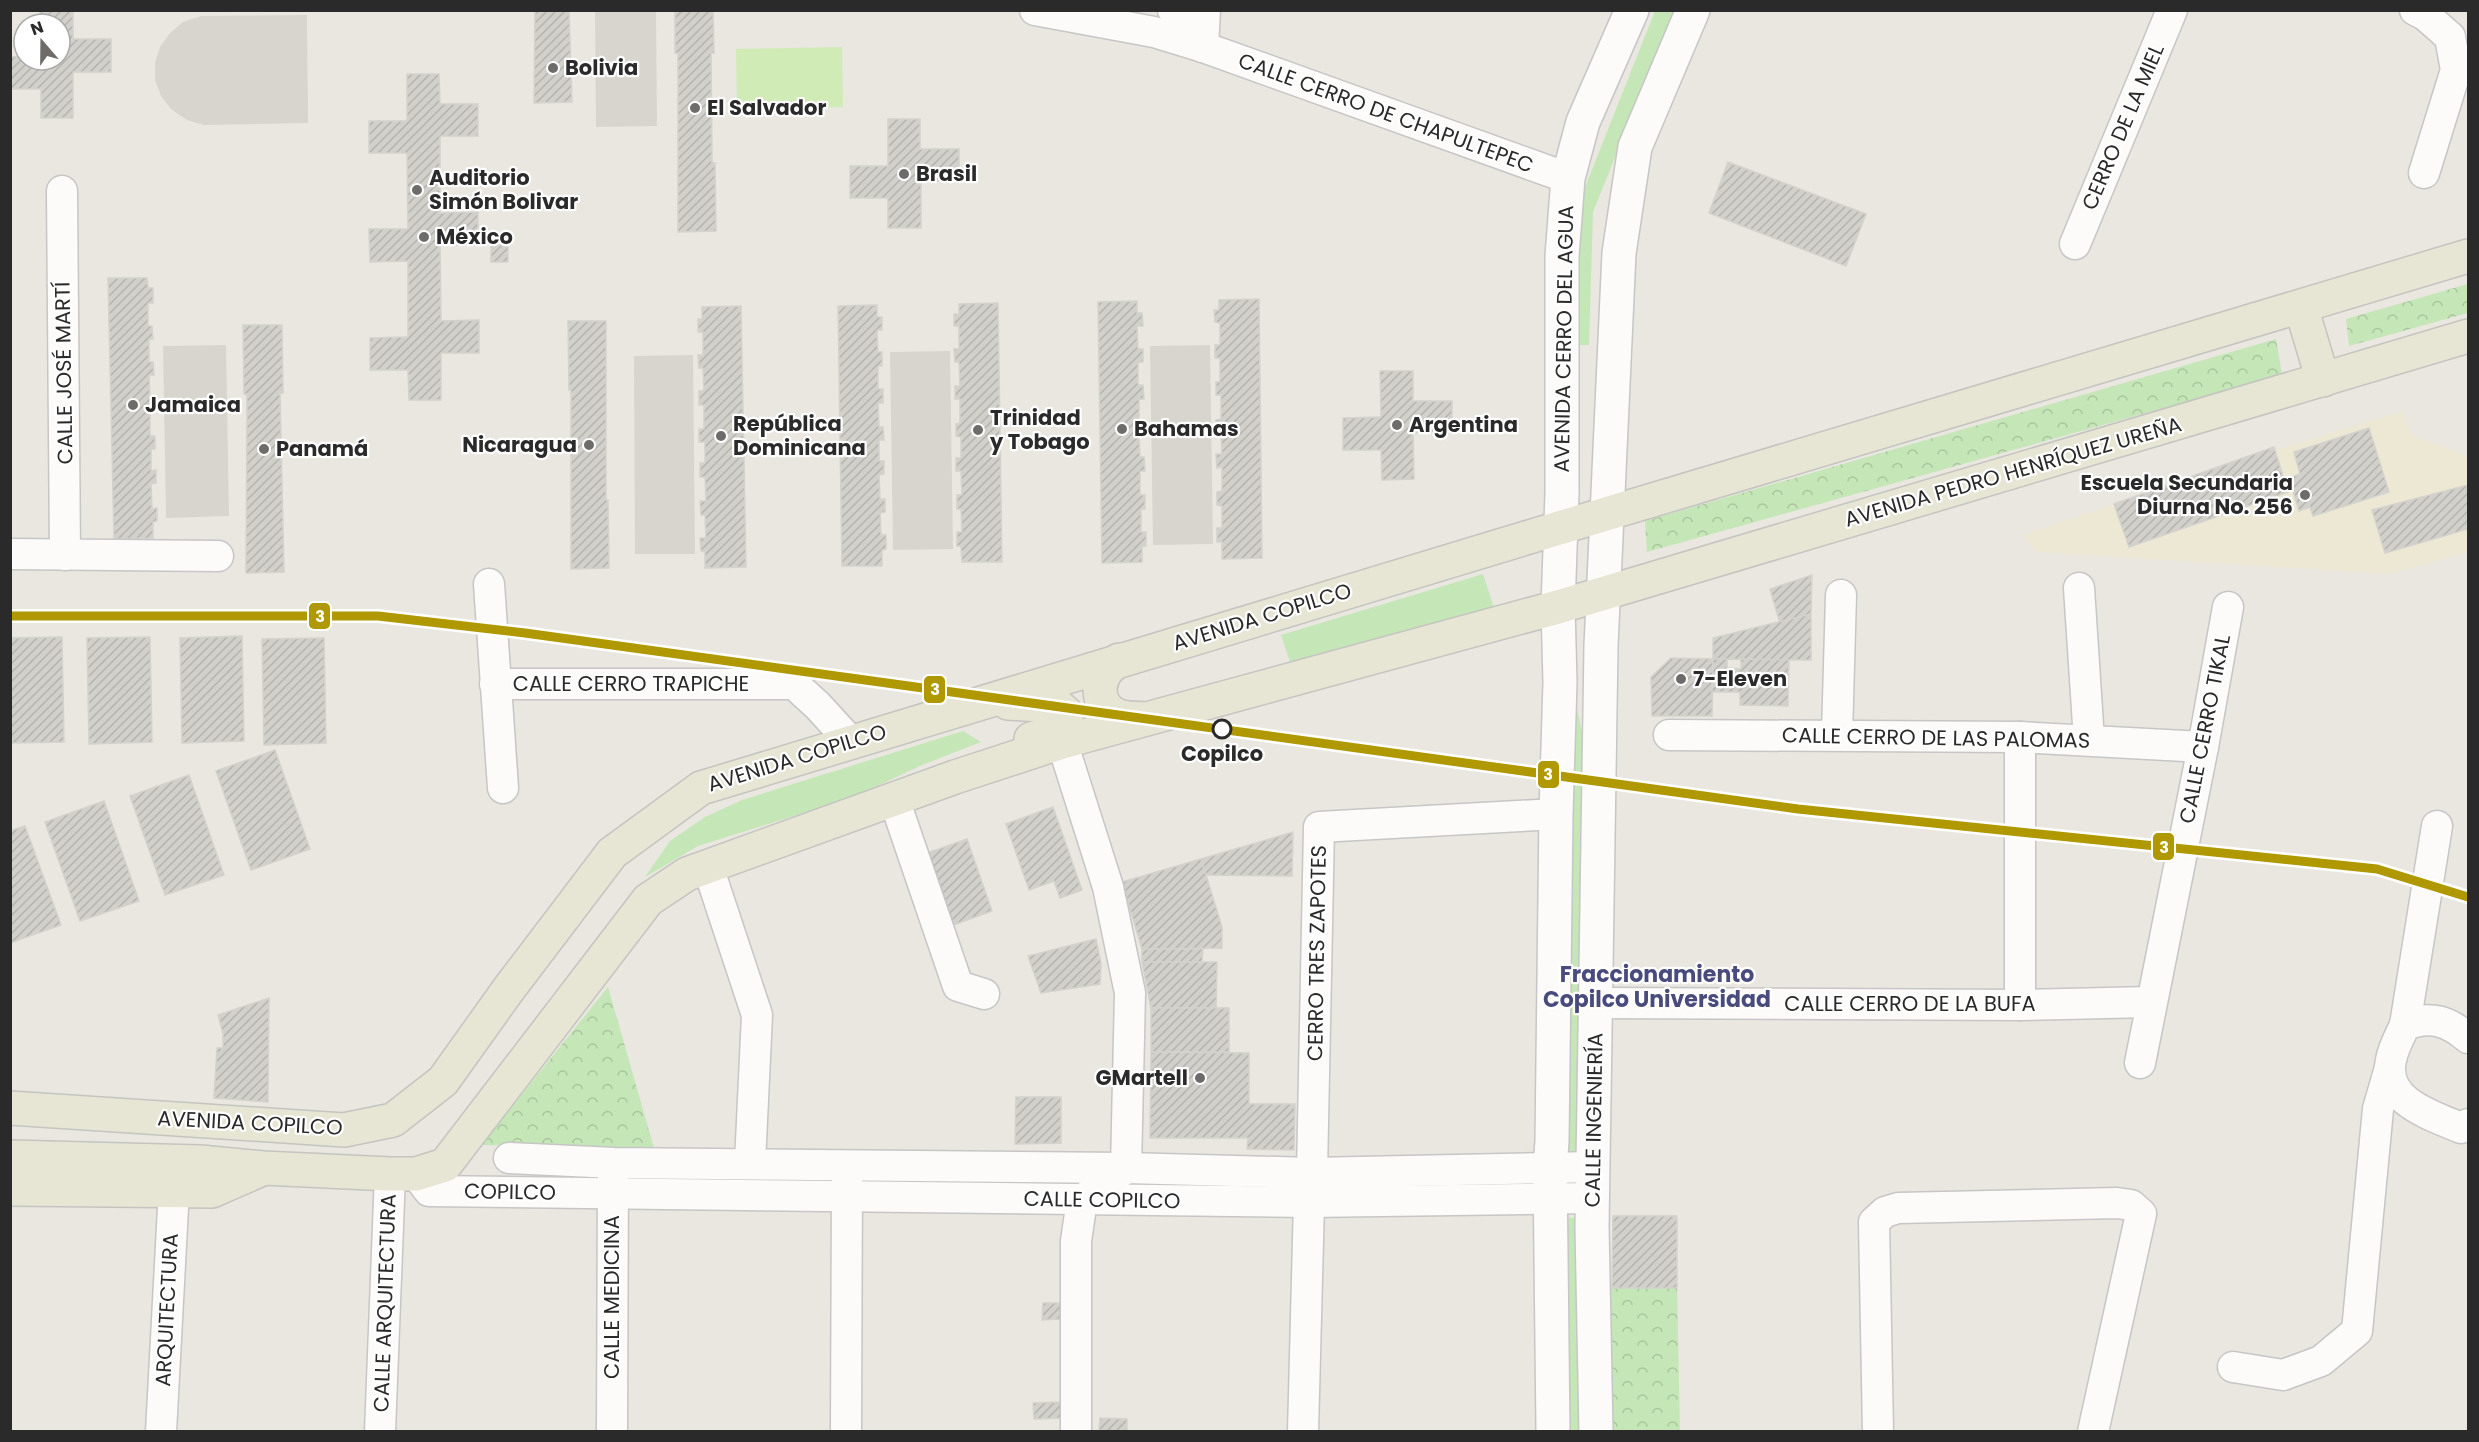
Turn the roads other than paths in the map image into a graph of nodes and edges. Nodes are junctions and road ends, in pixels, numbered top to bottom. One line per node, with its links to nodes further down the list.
1 (1035, 10): 8 (street, CALLE CERRO DE CHAPULTEPEC)
2 (1173, 10): 8 (street)
3 (1205, 10): 8 (street)
4 (1632, 10): 10 (street, AVENIDA CERRO DEL AGUA)
5 (1693, 10): 17 (street)
6 (2172, 10): 12 (street, CERRO DE LA MIEL)
7 (2415, 10): 9 (street)
8 (1203, 47): 10 (street, CALLE CERRO DE CHAPULTEPEC)
9 (2424, 174)
10 (1568, 178): 18 (street, AVENIDA CERRO DEL AGUA)
11 (62, 191): 20 (street, CALLE JOSÉ MARTÍ)
12 (2075, 244)
13 (2469, 256): 14 (main road)
14 (2301, 308): 16 (main road); 17 (main road)
15 (2469, 336): 16 (main road, AVENIDA PEDRO HENRÍQUEZ UREÑA)
16 (2324, 380): 24 (main road, AVENIDA PEDRO HENRÍQUEZ UREÑA)
17 (1608, 513): 18 (main road); 24 (street)
18 (1561, 527): 26 (street, AVENIDA CERRO DEL AGUA); 28 (main road, AVENIDA COPILCO)
19 (10, 554): 20 (street)
20 (65, 555): 21 (street)
21 (218, 556)
22 (489, 585): 30 (street)
23 (2079, 588): 37 (street)
24 (1603, 592): 26 (main road, AVENIDA PEDRO HENRÍQUEZ UREÑA); 31 (street, CALLE INGENIERÍA)
25 (1841, 595): 35 (street)
26 (1558, 607): 29 (street, CALLE INGENIERÍA); 33 (main road, AVENIDA COPILCO)
27 (2228, 607): 40 (street, CALLE CERRO TIKAL)
28 (1119, 660): 32 (main road, AVENIDA COPILCO); 33 (main road)
29 (1560, 682): 31 (street); 44 (street, CALLE INGENIERÍA)
30 (495, 684): 38 (street, CALLE CERRO TRAPICHE); 42 (street)
31 (1602, 686): 50 (street, CALLE INGENIERÍA)
32 (992, 700): 38 (main road, AVENIDA COPILCO); 41 (main road)
33 (1145, 719): 39 (main road, AVENIDA COPILCO)
34 (1669, 735): 35 (street, CALLE CERRO DE LAS PALOMAS)
35 (1837, 735): 36 (street, CALLE CERRO DE LAS PALOMAS)
36 (2020, 738): 37 (street, CALLE CERRO DE LAS PALOMAS); 51 (street)
37 (2089, 740): 40 (street, CALLE CERRO DE LAS PALOMAS)
38 (850, 741): 58 (main road, AVENIDA COPILCO)
39 (1062, 742): 41 (main road, AVENIDA COPILCO); 67 (street)
40 (2203, 747): 49 (street, CALLE CERRO TIKAL)
41 (955, 777): 43 (main road, AVENIDA COPILCO)
42 (503, 788)
43 (894, 799): 46 (main road, AVENIDA COPILCO); 48 (street)
44 (1556, 814): 68 (street, CERRO TRES ZAPOTES); 70 (street, CALLE INGENIERÍA)
45 (2437, 826): 47 (street)
46 (708, 867): 64 (street); 69 (main road, AVENIDA COPILCO)
47 (2412, 990): 52 (street); 53 (street)
48 (984, 994)
49 (2151, 1002): 51 (street, CALLE CERRO DE LA BUFA); 55 (street, CALLE CERRO TIKAL)
50 (1597, 1003): 51 (street, CALLE CERRO DE LA BUFA); 71 (street, CALLE INGENIERÍA)
51 (2020, 1005)
52 (2437, 1020): 53 (street); 54 (street)
53 (2405, 1025): 56 (street)
54 (2469, 1038)
55 (2140, 1063)
56 (2389, 1071): 57 (street); 59 (street)
57 (2406, 1099): 59 (street); 60 (street)
58 (10, 1108)
59 (2378, 1109): 78 (street)
60 (2466, 1128)
61 (10, 1157): 66 (main road, AVENIDA COPILCO)
62 (509, 1158): 63 (street, COPILCO)
63 (614, 1163): 64 (street, CALLE COPILCO); 74 (street, CALLE MEDICINA)
64 (750, 1163): 65 (street, CALLE COPILCO)
65 (848, 1166): 67 (street, CALLE COPILCO); 75 (street)
66 (263, 1168): 69 (main road, AVENIDA COPILCO); 73 (main road, AVENIDA COPILCO)
67 (1126, 1168): 68 (street, CALLE COPILCO); 76 (street)
68 (1312, 1173): 70 (street, CALLE COPILCO); 77 (street)
69 (403, 1174): 74 (street, COPILCO); 80 (street, CALLE ARQUITECTURA)
70 (1550, 1183): 71 (street, CALLE COPILCO); 77 (street, CALLE COPILCO); 85 (street, CALLE INGENIERÍA)
71 (1593, 1183): 86 (street, CALLE INGENIERÍA)
72 (10, 1188): 73 (main road, AVENIDA COPILCO)
73 (174, 1189): 79 (street, ARQUITECTURA)
74 (612, 1193): 75 (street, CALLE COPILCO); 81 (street, CALLE MEDICINA)
75 (845, 1196): 76 (street, CALLE COPILCO); 82 (street)
76 (1082, 1200): 77 (street, CALLE COPILCO); 83 (street)
77 (1309, 1202): 84 (street)
78 (2233, 1367)
79 (161, 1431)
80 (380, 1431)
81 (612, 1431)
82 (846, 1431)
83 (1076, 1431)
84 (1303, 1431)
85 (1553, 1431)
86 (1596, 1431)
87 (1878, 1431): 88 (street)
88 (2093, 1431)

